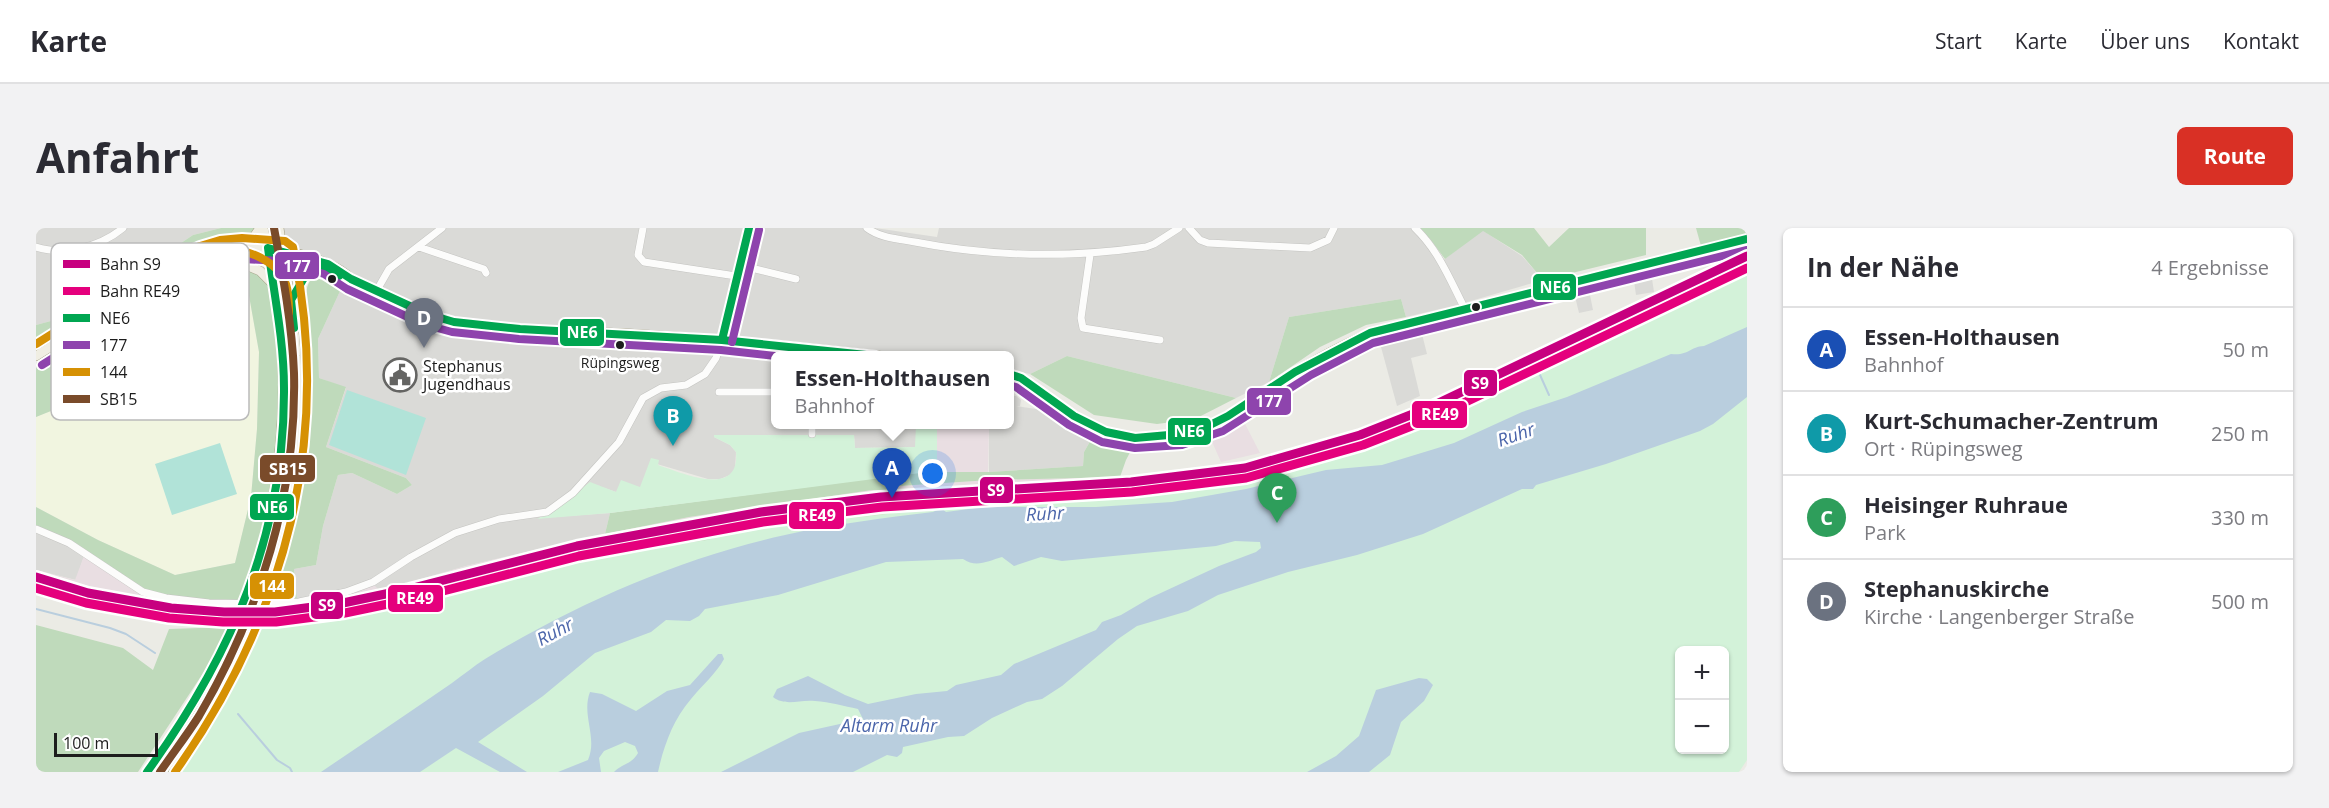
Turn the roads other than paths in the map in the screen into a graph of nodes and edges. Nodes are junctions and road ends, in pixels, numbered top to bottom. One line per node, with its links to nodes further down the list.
1 (123, 228): 13 (street)
2 (262, 228): 14 (main road); 19 (main road)
3 (279, 228): 21 (main road)
4 (442, 228): 16 (street)
5 (643, 228): 27 (street)
6 (749, 228): 23 (street)
7 (867, 228): 22 (street)
8 (1179, 228): 22 (street)
9 (1189, 228): 10 (street)
10 (1334, 228)
11 (1416, 228): 33 (street)
12 (1747, 239): 33 (main road)
13 (96, 243)
14 (249, 244)
15 (36, 247): 17 (street)
16 (419, 248): 26 (street); 31 (street)
17 (51, 249)
18 (249, 249): 19 (main road)
19 (269, 253): 20 (main road); 21 (main road); 30 (main road)
20 (249, 255)
21 (283, 255): 25 (main road); 28 (main road); 32 (main road)
22 (1090, 255): 35 (street)
23 (739, 265): 27 (street); 29 (street)
24 (249, 266): 30 (main road)
25 (321, 270): 28 (main road); 32 (main road)
26 (486, 273)
27 (736, 276): 34 (street)
28 (351, 279): 31 (main road)
29 (796, 279)
30 (275, 286): 45 (main road, bridge)
31 (377, 290): 34 (main road)
32 (291, 300): 46 (main road, bridge)
33 (1465, 309): 39 (main road)
34 (722, 339): 37 (main road); 44 (street)
35 (1160, 340)
36 (51, 347): 38 (main road)
37 (820, 351)
38 (36, 356)
39 (1014, 376)
40 (718, 392): 41 (street)
41 (771, 392)
42 (812, 429): 43 (street)
43 (812, 434)
44 (36, 529)
45 (147, 772)
46 (162, 772)

